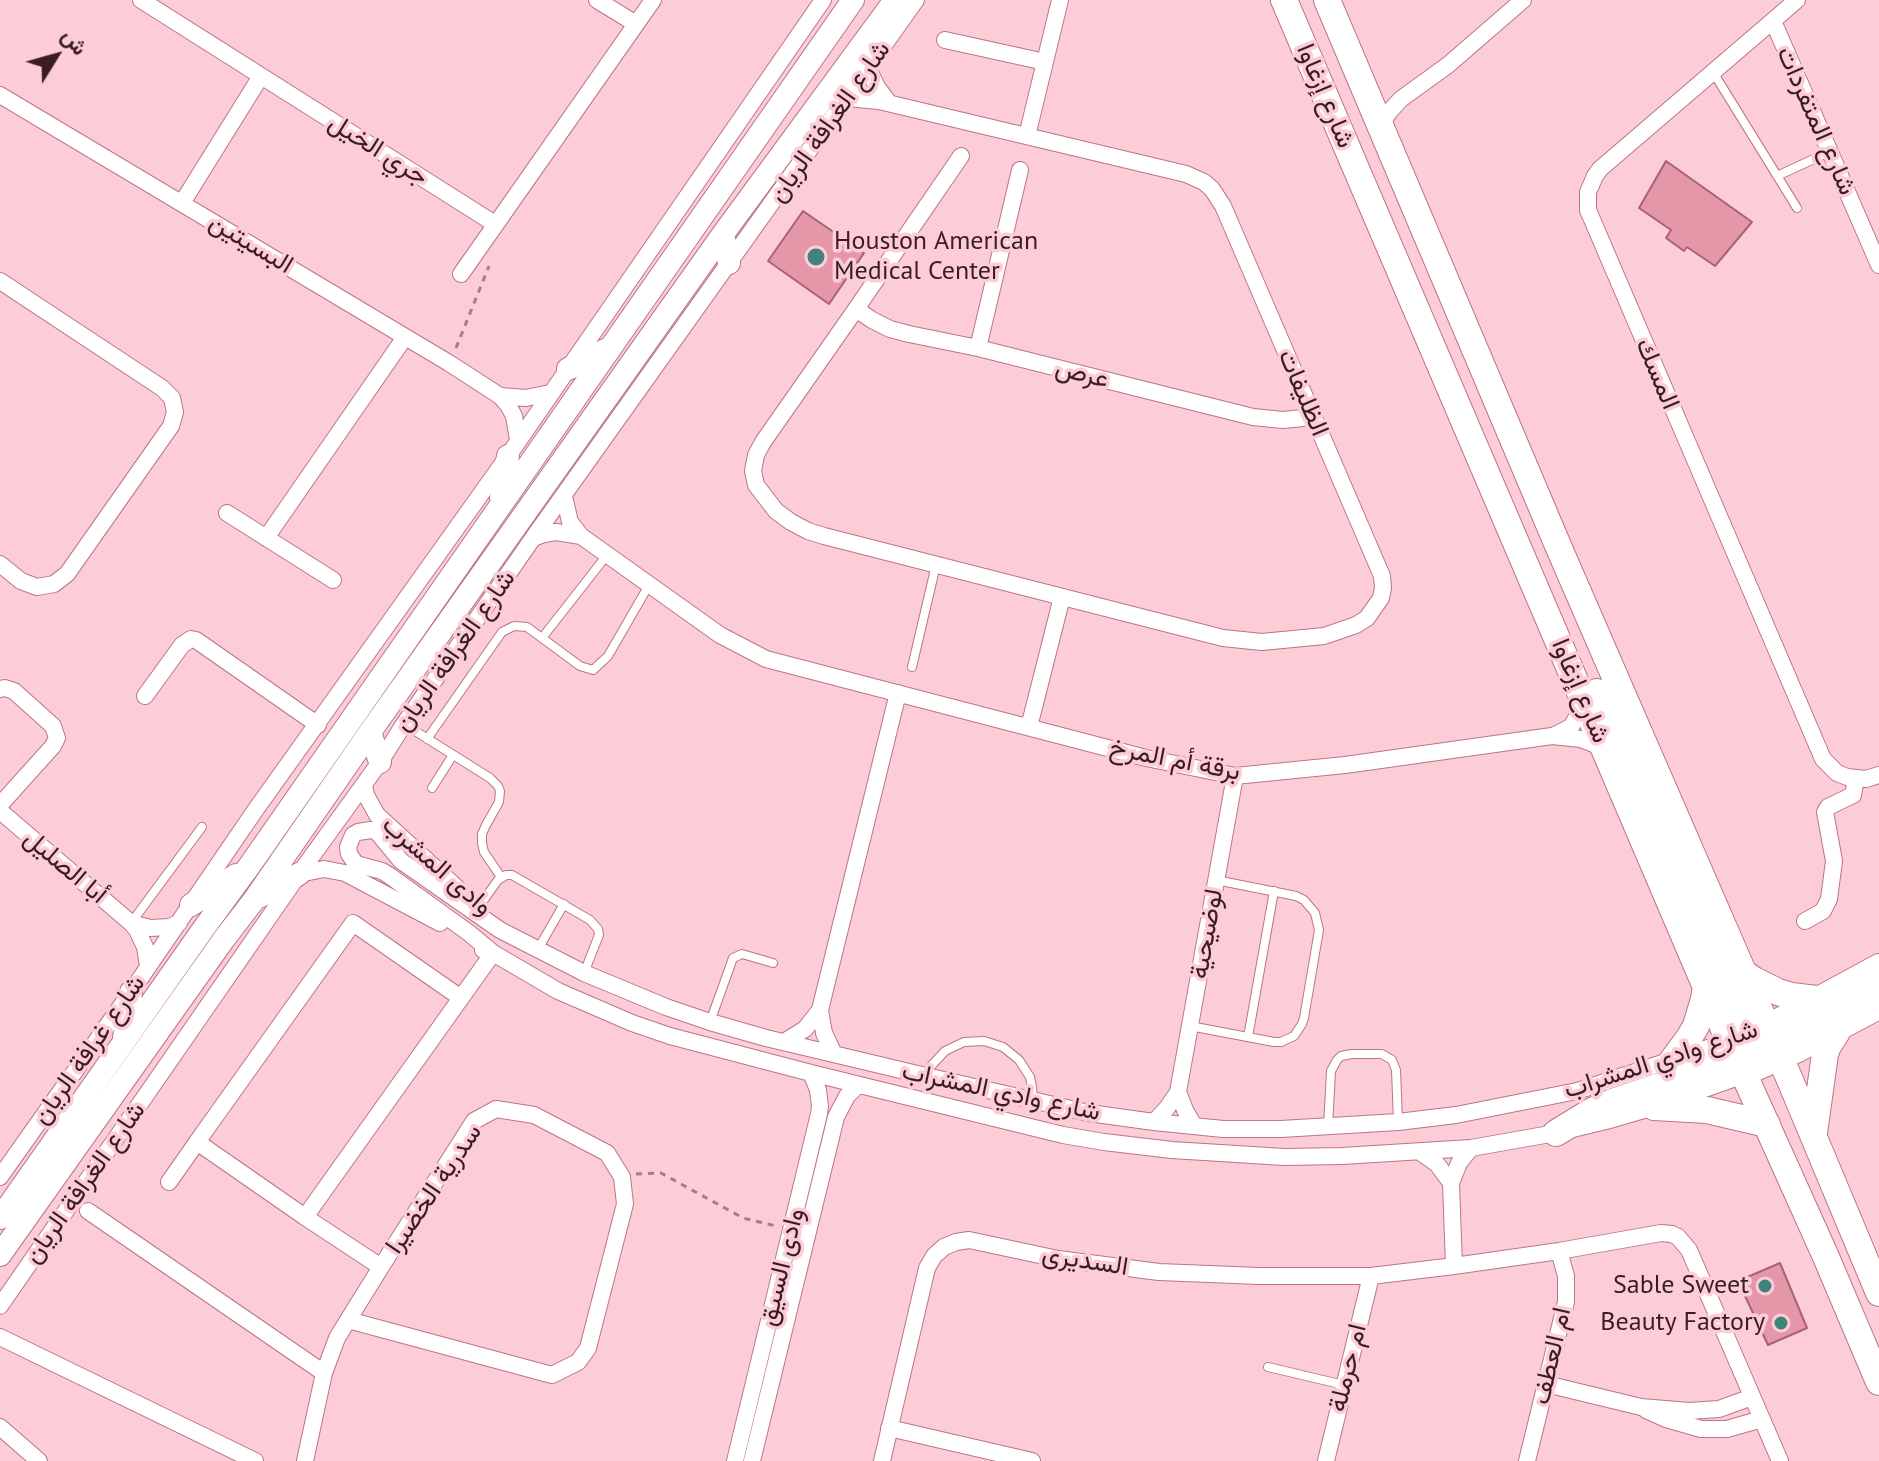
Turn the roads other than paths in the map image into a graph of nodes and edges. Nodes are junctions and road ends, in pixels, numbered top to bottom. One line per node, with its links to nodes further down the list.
1 (141, 0): 19 (street, جري الخيل)
2 (597, 0): 14 (street)
3 (653, 0): 14 (street)
4 (823, 0): 43 (street)
5 (853, 0): 41 (main road, شارع الغرافة الريان)
6 (895, 0): 34 (main road, شارع الغرافة الريان)
7 (916, 0): 17 (street, شارع الغرافة الريان)
8 (1060, 0): 16 (street)
9 (1284, 0): 60 (main road, شارع إزغاوا)
10 (1327, 0): 20 (main road, شارع إزغاوا)
11 (1523, 0): 21 (street)
12 (1797, 0): 13 (street, المسك)
13 (1773, 21): 18 (street, المسك); 27 (street, شارع المتفردات)
14 (636, 24): 33 (street)
15 (945, 40): 16 (street)
16 (1045, 62): 26 (street)
17 (868, 68): 23 (street, شارع الغرافة الريان); 24 (street)
18 (1713, 72): 30 (lane); 78 (street, المسك)
19 (261, 76): 31 (street); 33 (street, جري الخيل)
20 (1364, 88): 21 (street); 25 (main road, شارع إزغاوا)
21 (1408, 93): 25 (street)
22 (0, 95): 31 (street, البسيتين)
23 (847, 98): 24 (street, الظليفات); 35 (street, شارع الغرافة الريان)
24 (889, 103): 26 (street, الظليفات)
25 (1380, 127): 101 (main road, شارع إزغاوا)
26 (1027, 136): 46 (street, الظليفات)
27 (1830, 152): 30 (lane); 36 (street, شارع المتفردات)
28 (961, 156): 39 (street, الظليفات)
29 (1020, 170): 42 (street)
30 (1777, 176): 32 (lane)
31 (182, 203): 40 (street, البسيتين)
32 (1797, 208)
33 (495, 224): 37 (street)
34 (723, 234): 35 (main road); 70 (main road, شارع الغرافة الريان)
35 (729, 263): 48 (street, شارع الغرافة الريان)
36 (1879, 265)
37 (461, 274)
38 (0, 281): 55 (street)
39 (856, 309): 42 (street, عرص); 56 (street, الظليفات)
40 (405, 337): 45 (street, البسيتين); 52 (street)
41 (610, 348): 43 (main road); 49 (main road, شارع الغرافة الريان)
42 (978, 348): 46 (street, عرص)
43 (568, 369): 44 (street)
44 (550, 393): 45 (street); 47 (street)
45 (500, 396): 47 (street)
46 (1313, 417): 59 (street, الظليفات)
47 (513, 448): 49 (main road); 68 (street)
48 (564, 496): 51 (street, برقة أم المرخ); 53 (street, شارع الغرافة الريان)
49 (500, 505): 84 (main road, شارع الغرافة الريان)
50 (227, 513): 52 (street)
51 (581, 536): 53 (street); 54 (street, برقة أم المرخ)
52 (266, 538): 57 (street)
53 (533, 538): 67 (street, شارع الغرافة الريان)
54 (607, 555): 58 (street, برقة أم المرخ); 61 (lane)
55 (0, 564)
56 (936, 565): 59 (street, الظليفات); 62 (lane)
57 (333, 580)
58 (649, 585): 61 (lane); 64 (street, برقة أم المرخ)
59 (1062, 597): 69 (street)
60 (1551, 622): 66 (main road, شارع إزغاوا); 116 (main road)
61 (542, 638): 72 (lane)
62 (912, 667)
63 (0, 689): 81 (street)
64 (898, 693): 69 (street, برقة أم المرخ); 109 (street)
65 (145, 696): 68 (street)
66 (1585, 703): 71 (street); 73 (main road, شارع إزغاوا)
67 (404, 724): 72 (lane); 75 (street, شارع الغرافة الريان)
68 (318, 725): 92 (street)
69 (1029, 727): 77 (street, برقة أم المرخ)
70 (370, 732): 75 (main road); 89 (main road, شارع الغرافة الريان)
71 (1552, 736): 73 (street, برقة أم المرخ); 77 (street, برقة أم المرخ)
72 (427, 739): 74 (lane)
73 (1604, 748): 103 (main road, شارع إزغاوا)
74 (453, 755): 80 (lane); 86 (lane)
75 (380, 762): 79 (street, شارع الغرافة الريان)
76 (1879, 775): 78 (street)
77 (1235, 776): 87 (street, لوضيحية)
78 (1856, 779): 93 (street)
79 (364, 785): 85 (street, شارع الغرافة الريان); 91 (street, وادى المشرب)
80 (432, 788)
81 (0, 805)
82 (0, 811): 94 (street, أبا الصليل)
83 (202, 827): 94 (lane)
84 (250, 865): 92 (main road); 115 (main road, شارع الغرافة الريان)
85 (299, 874): 89 (main road); 97 (street, شارع وادي المشراب); 147 (street, شارع الغرافة الريان)
86 (501, 877): 90 (lane); 91 (lane)
87 (1216, 880): 88 (lane); 111 (street, لوضيحية)
88 (1274, 891): 113 (lane); 113 (lane)
89 (254, 900): 142 (main road, شارع الغرافة الريان)
90 (564, 904): 96 (lane); 102 (lane)
91 (480, 905): 95 (street, وادى المشرب)
92 (185, 914): 94 (street, أبا الصليل); 100 (street, شارع غرافة الريان)
93 (1805, 921)
94 (131, 923): 100 (street, أبا الصليل)
95 (521, 940): 96 (street, شارع وادي المشراب); 97 (street, شارع وادي المشراب)
96 (538, 949): 102 (street, شارع وادي المشراب)
97 (493, 953): 106 (street); 119 (street, شارع وادي المشراب)
98 (773, 963): 110 (lane)
99 (1879, 965): 107 (main road, شارع وادي المشراب)
100 (148, 966): 105 (street, شارع غرافة الريان)
101 (1742, 972): 107 (main road); 116 (main road, شارع إزغاوا)
102 (584, 973): 110 (street, شارع وادي المشراب)
103 (1706, 985): 116 (main road, شارع إزغاوا); 118 (main road)
104 (1879, 987): 116 (main road)
105 (131, 992): 115 (main road); 135 (street, شارع غرافة الريان)
106 (461, 998): 132 (street); 139 (street)
107 (1817, 999): 116 (main road, شارع وادي المشراب)
108 (1879, 1008): 112 (main road, شارع وادي المشراب)
109 (820, 1010): 114 (street); 117 (street)
110 (710, 1022): 114 (street, شارع وادي المشراب)
111 (1190, 1026): 113 (lane); 122 (street, لوضيحية)
112 (1837, 1032): 116 (main road, شارع وادي المشراب); 131 (main road)
113 (1248, 1037)
114 (784, 1042): 117 (street, شارع وادي المشراب)
115 (123, 1043): 140 (main road, شارع الغرافة الريان)
116 (1756, 1050): 118 (street, شارع وادي المشراب); 124 (street, شارع وادي المشراب); 127 (main road, شارع إزغاوا); 130 (main road); 131 (main road, شارع إزغاوا); 148 (main road)
117 (834, 1054): 120 (street, شارع وادي المشراب)
118 (1672, 1061): 126 (street, شارع وادي المشراب)
119 (811, 1073): 121 (street, شارع وادي المشراب); 162 (street, وادى السيق)
120 (926, 1076): 123 (street, شارع وادي المشراب); 123 (lane)
121 (858, 1085): 134 (street, شارع وادي المشراب); 162 (street, وادى السيق)
122 (1178, 1092): 125 (street, لوضيحية); 128 (street)
123 (1033, 1100): 125 (street, شارع وادي المشراب)
124 (1654, 1107): 127 (main road); 130 (street, شارع وادي المشراب)
125 (1154, 1122): 128 (street, شارع وادي المشراب)
126 (1398, 1122): 129 (street, شارع وادي المشراب); 129 (lane)
127 (1767, 1124): 153 (main road, شارع إزغاوا)
128 (1194, 1126): 129 (street, شارع وادي المشراب)
129 (1328, 1128)
130 (1556, 1133): 133 (street, شارع وادي المشراب)
131 (1814, 1137): 146 (main road, شارع إزغاوا)
132 (197, 1142): 136 (street); 139 (street)
133 (1471, 1148): 134 (street, شارع وادي المشراب); 137 (street)
134 (1420, 1152): 137 (street)
135 (0, 1177)
136 (169, 1182)
137 (1451, 1183): 143 (street)
138 (88, 1211): 152 (street)
139 (305, 1217): 144 (street)
140 (0, 1218)
141 (1559, 1251): 143 (street, السديرى); 154 (street, ام العطف); 156 (street, السديرى)
142 (0, 1255)
143 (1454, 1266): 145 (street, السديرى)
144 (381, 1267): 149 (street, سدرية الخضيرا); 149 (street, سدرية الخضيرا)
145 (1371, 1276): 155 (street, ام حرملة); 160 (street, السديرى)
146 (1879, 1293)
147 (0, 1306)
148 (1879, 1307)
149 (348, 1320): 152 (street, سدرية الخضيرا)
150 (0, 1337): 161 (street)
151 (1268, 1367): 155 (lane)
152 (324, 1373): 165 (street, سدرية الخضيرا)
153 (1879, 1382)
154 (1546, 1384): 157 (street); 169 (street, ام العطف)
155 (1344, 1385): 168 (street, ام حرملة)
156 (1752, 1397): 157 (street); 158 (street, السديرى)
157 (1641, 1407): 158 (street)
158 (1762, 1419): 170 (street, السديرى)
159 (0, 1427): 163 (street)
160 (889, 1428): 166 (street, السديرى); 167 (street)
161 (228, 1455): 164 (street)
162 (742, 1460)
163 (39, 1461)
164 (255, 1461)
165 (305, 1461)
166 (882, 1461)
167 (1032, 1461)
168 (1326, 1461)
169 (1527, 1461)
170 (1780, 1461)

